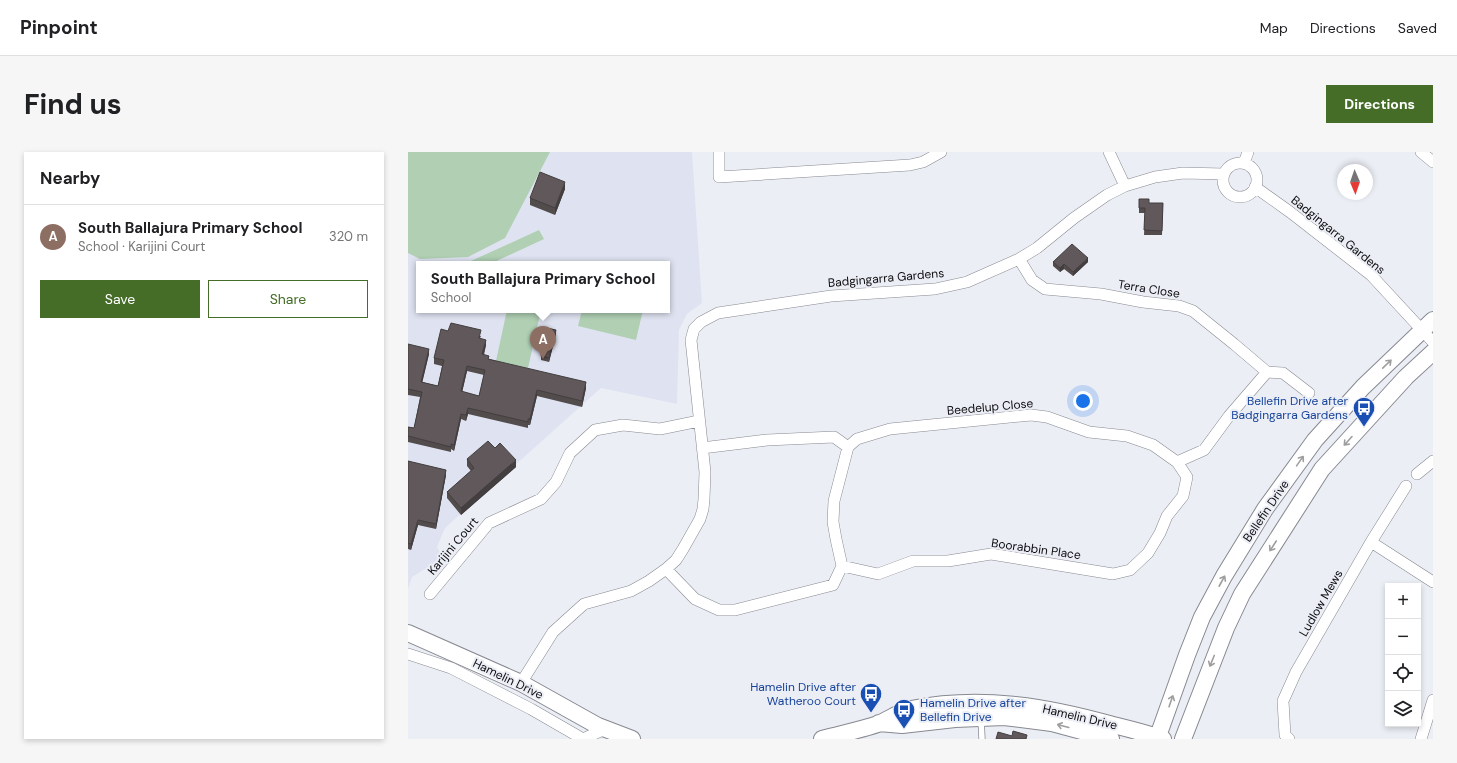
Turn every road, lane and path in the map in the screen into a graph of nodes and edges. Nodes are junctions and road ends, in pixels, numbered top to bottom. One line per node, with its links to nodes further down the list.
1 (719, 152): 2 (street)
2 (941, 152)
3 (1109, 152): 9 (street)
4 (1248, 152): 7 (street)
5 (1421, 152): 6 (street)
6 (1433, 162)
7 (1244, 163): 8 (street); 10 (street)
8 (1224, 174): 9 (street, Badgingarra Gardens); 10 (street)
9 (1125, 186): 11 (street, Badgingarra Gardens)
10 (1255, 187): 12 (street, Badgingarra Gardens)
11 (1019, 260): 14 (street, Terra Close); 16 (street, Badgingarra Gardens)
12 (1429, 331): 36 (main road, Bellefin Drive, one-way to 12)
13 (1433, 352): 42 (main road, Bellefin Drive, one-way to 42)
14 (1266, 372): 15 (street); 20 (street)
15 (1309, 393)
16 (699, 421): 18 (street, Badgingarra Gardens); 28 (street, Karijini Court)
17 (848, 447): 18 (street); 20 (street, Beedelup Close); 25 (street)
18 (702, 448): 26 (street, Badgingarra Gardens)
19 (1433, 461): 21 (street)
20 (1177, 462): 23 (street, Beedelup Close)
21 (1417, 474)
22 (1406, 486): 24 (street, Ludlow Mews)
23 (1167, 516): 25 (street, Boorabbin Place)
24 (1371, 542): 27 (street); 37 (street, Ludlow Mews)
25 (842, 566): 26 (street)
26 (666, 569): 31 (street, Badgingarra Gardens)
27 (1433, 582)
28 (430, 594)
29 (408, 634): 31 (main road, Hamelin Drive)
30 (408, 654): 35 (street, Hamelin Drive)
31 (521, 683): 35 (main road, Hamelin Drive)
32 (1433, 700): 43 (street)
33 (981, 717): 34 (main road, Hamelin Drive); 40 (lane); 41 (main road, Hamelin Drive, one-way to 33)
34 (879, 723): 36 (main road, Hamelin Drive); 39 (main road, Hamelin Drive)
35 (605, 729): 38 (main road, Hamelin Drive)
36 (1159, 738)
37 (1284, 738)
38 (630, 739)
39 (822, 739)
40 (982, 739)
41 (1111, 739)
42 (1183, 739)
43 (1422, 739)

